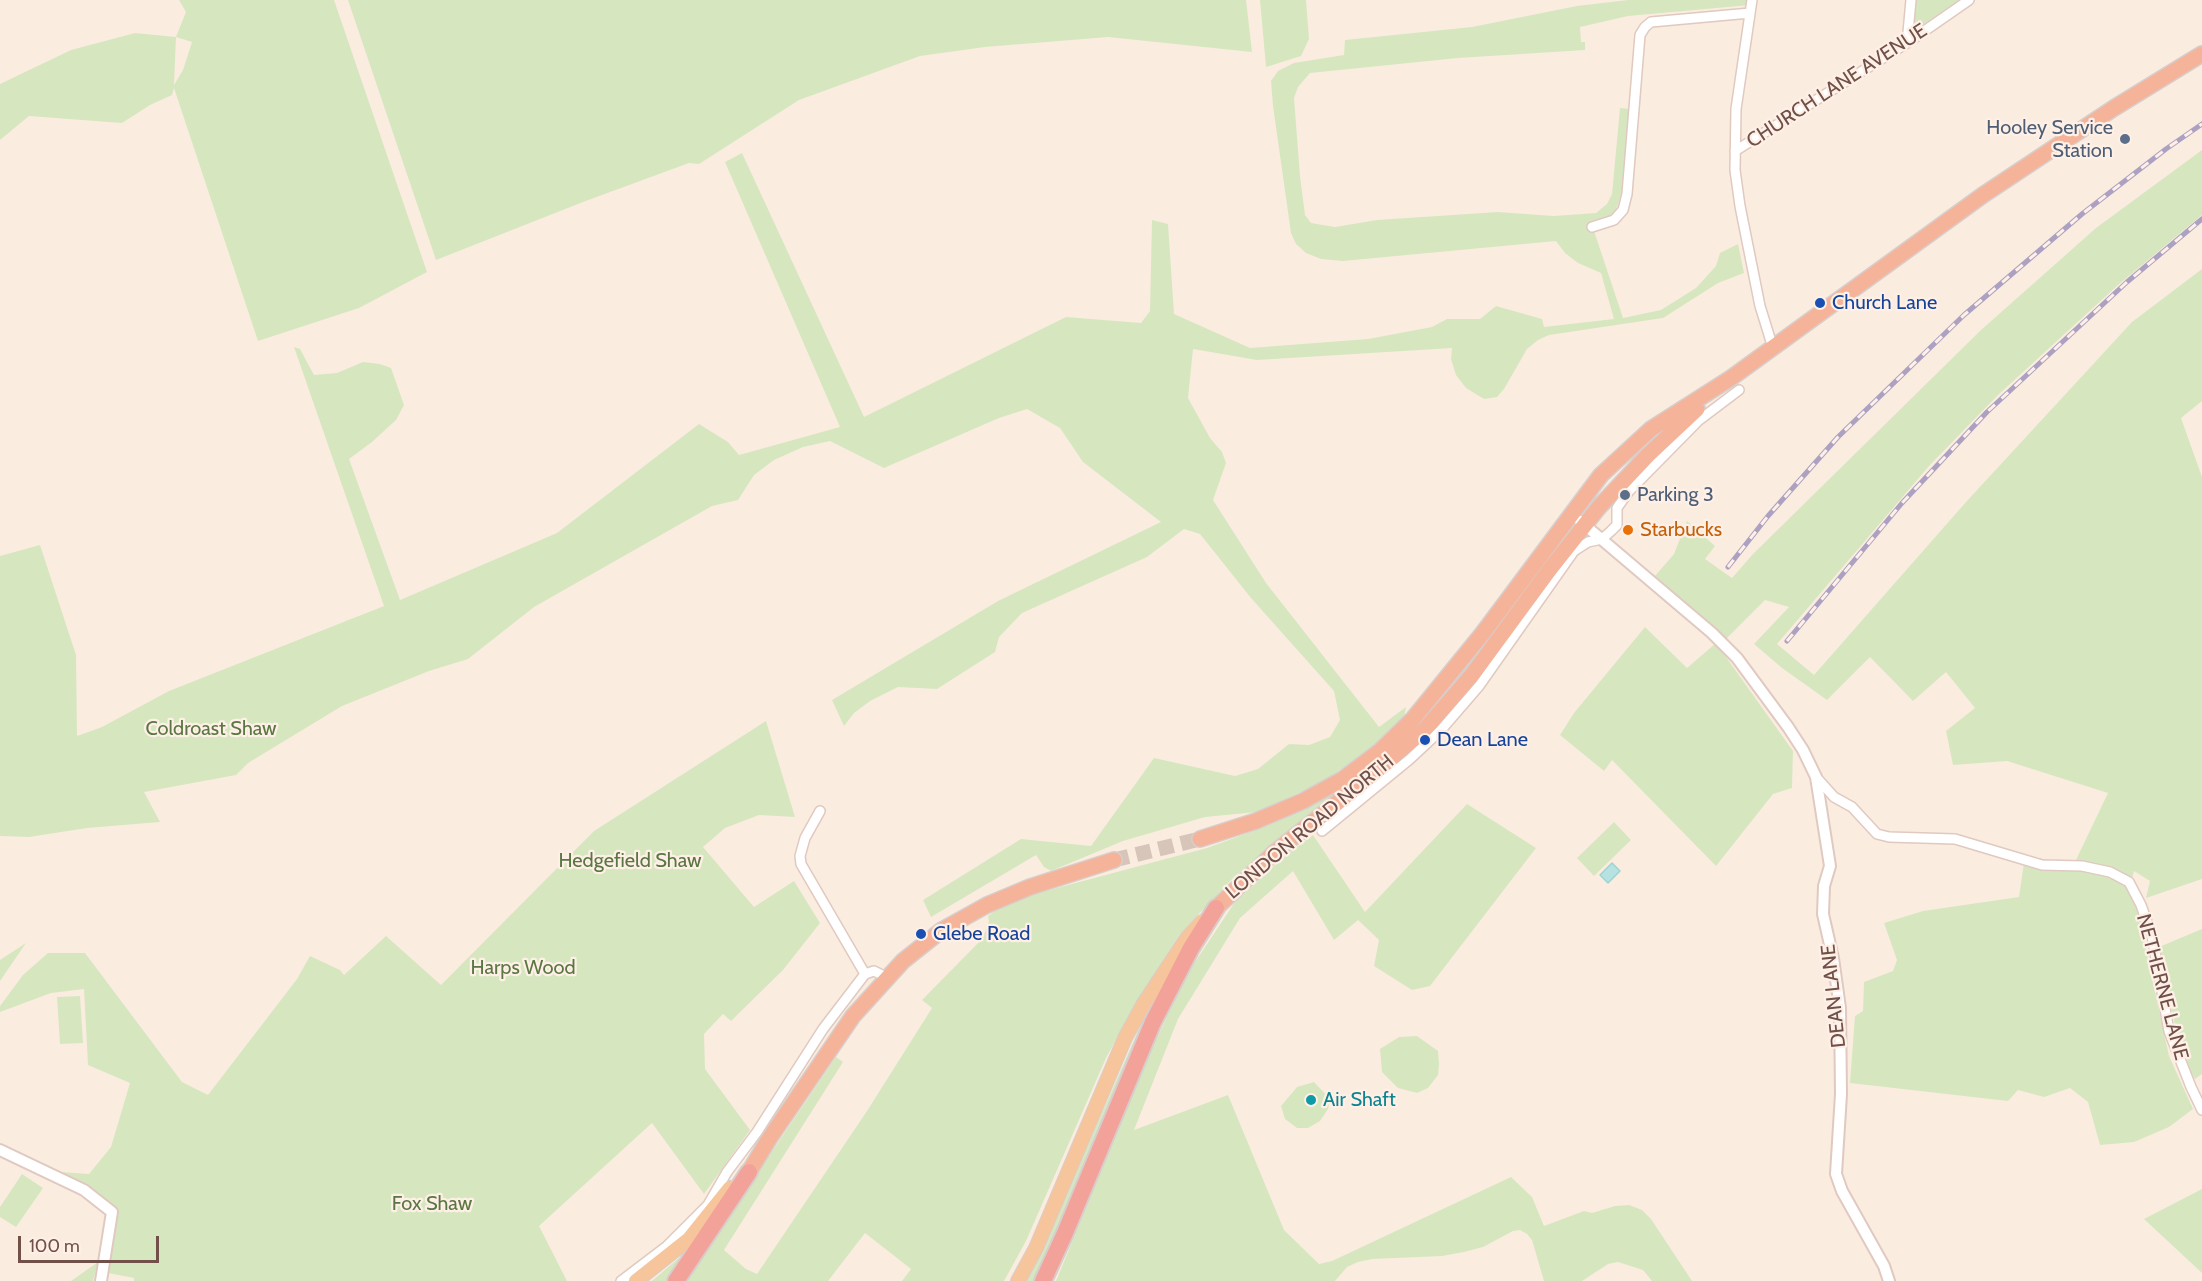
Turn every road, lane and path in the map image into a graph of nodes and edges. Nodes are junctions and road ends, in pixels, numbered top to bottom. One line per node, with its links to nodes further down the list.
1 (1752, 0): 4 (street)
2 (1911, 0): 5 (street)
3 (1969, 0): 5 (street, CHURCH LANE AVENUE)
4 (1750, 13): 7 (street); 8 (street)
5 (1907, 43): 7 (street, CHURCH LANE AVENUE)
6 (2202, 54): 9 (highway)
7 (1736, 151): 9 (street)
8 (1592, 227)
9 (1773, 348): 10 (highway)
10 (1735, 384): 11 (highway, LONDON ROAD NORTH); 12 (highway, LONDON ROAD NORTH)
11 (1644, 466): 13 (highway, LONDON ROAD NORTH); 14 (street)
12 (1572, 513): 13 (street, DEAN LANE); 20 (highway, LONDON ROAD NORTH)
13 (1584, 525): 14 (street, DEAN LANE); 16 (highway, LONDON ROAD NORTH)
14 (1602, 539): 15 (street); 17 (street, DEAN LANE)
15 (1574, 551): 16 (street); 19 (street, LONDON ROAD NORTH)
16 (1560, 556): 22 (highway, LONDON ROAD NORTH)
17 (1816, 777): 25 (street, NETHERNE LANE); 34 (street, DEAN LANE)
18 (820, 811): 23 (street)
19 (1322, 831)
20 (1200, 839)
21 (1114, 860): 24 (highway)
22 (1216, 908): 32 (main road, LONDON ROAD NORTH); 33 (highway)
23 (865, 974): 24 (street); 29 (street)
24 (886, 977): 27 (highway)
25 (2202, 1110)
26 (0, 1150): 28 (street)
27 (749, 1172): 30 (main road); 31 (highway)
28 (101, 1281)
29 (621, 1281)
30 (636, 1281)
31 (676, 1281)
32 (1018, 1281)
33 (1043, 1281)
34 (1889, 1281)

